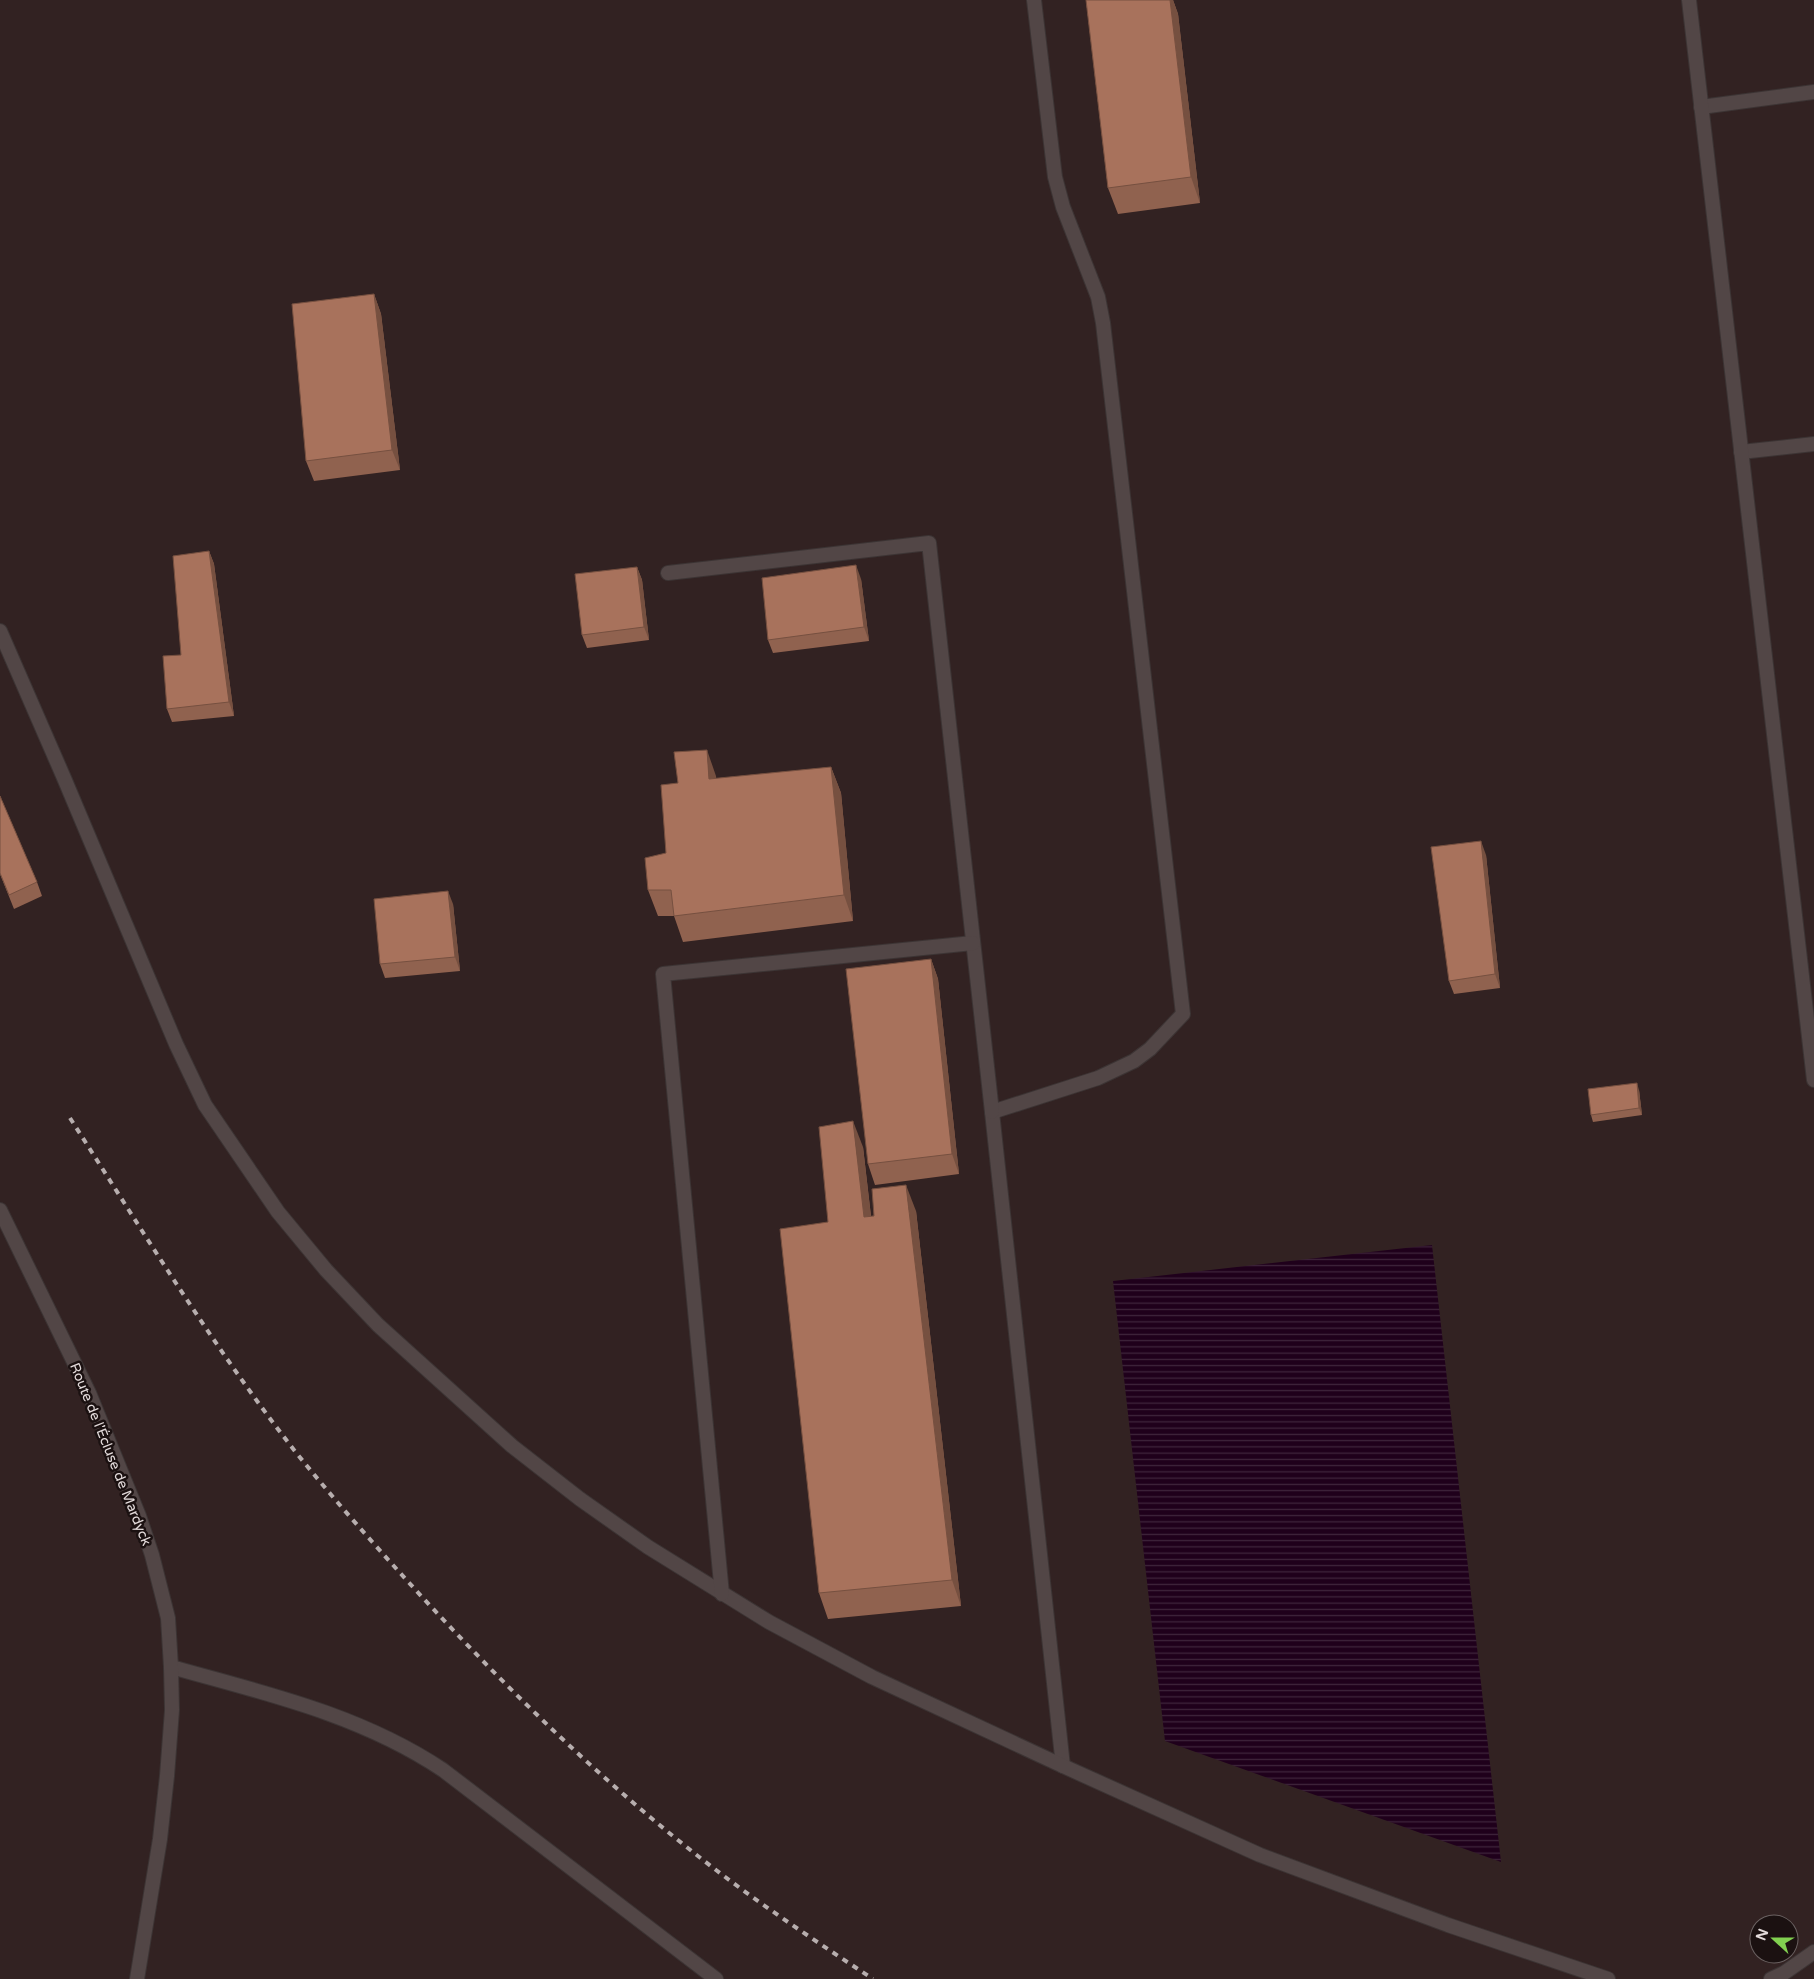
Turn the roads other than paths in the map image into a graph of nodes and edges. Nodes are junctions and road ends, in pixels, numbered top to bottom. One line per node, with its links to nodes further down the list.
1 (1034, 0): 11 (street)
2 (1689, 0): 4 (street)
3 (1814, 92): 4 (street)
4 (1701, 107): 6 (street)
5 (1814, 444): 6 (street)
6 (1741, 452): 10 (street)
7 (668, 573): 9 (street)
8 (0, 631): 13 (street)
9 (974, 943): 11 (street); 13 (street)
10 (1814, 1080)
11 (992, 1112): 15 (street)
12 (0, 1210): 14 (street, Route de l'Écluse de Mardyck)
13 (722, 1594): 15 (street)
14 (171, 1667): 17 (street, Route de l'Écluse de Mardyck); 18 (street)
15 (1063, 1766): 19 (street)
16 (1814, 1952): 20 (street)
17 (137, 1979)
18 (716, 1979)
19 (1608, 1979)
20 (1770, 1979)

